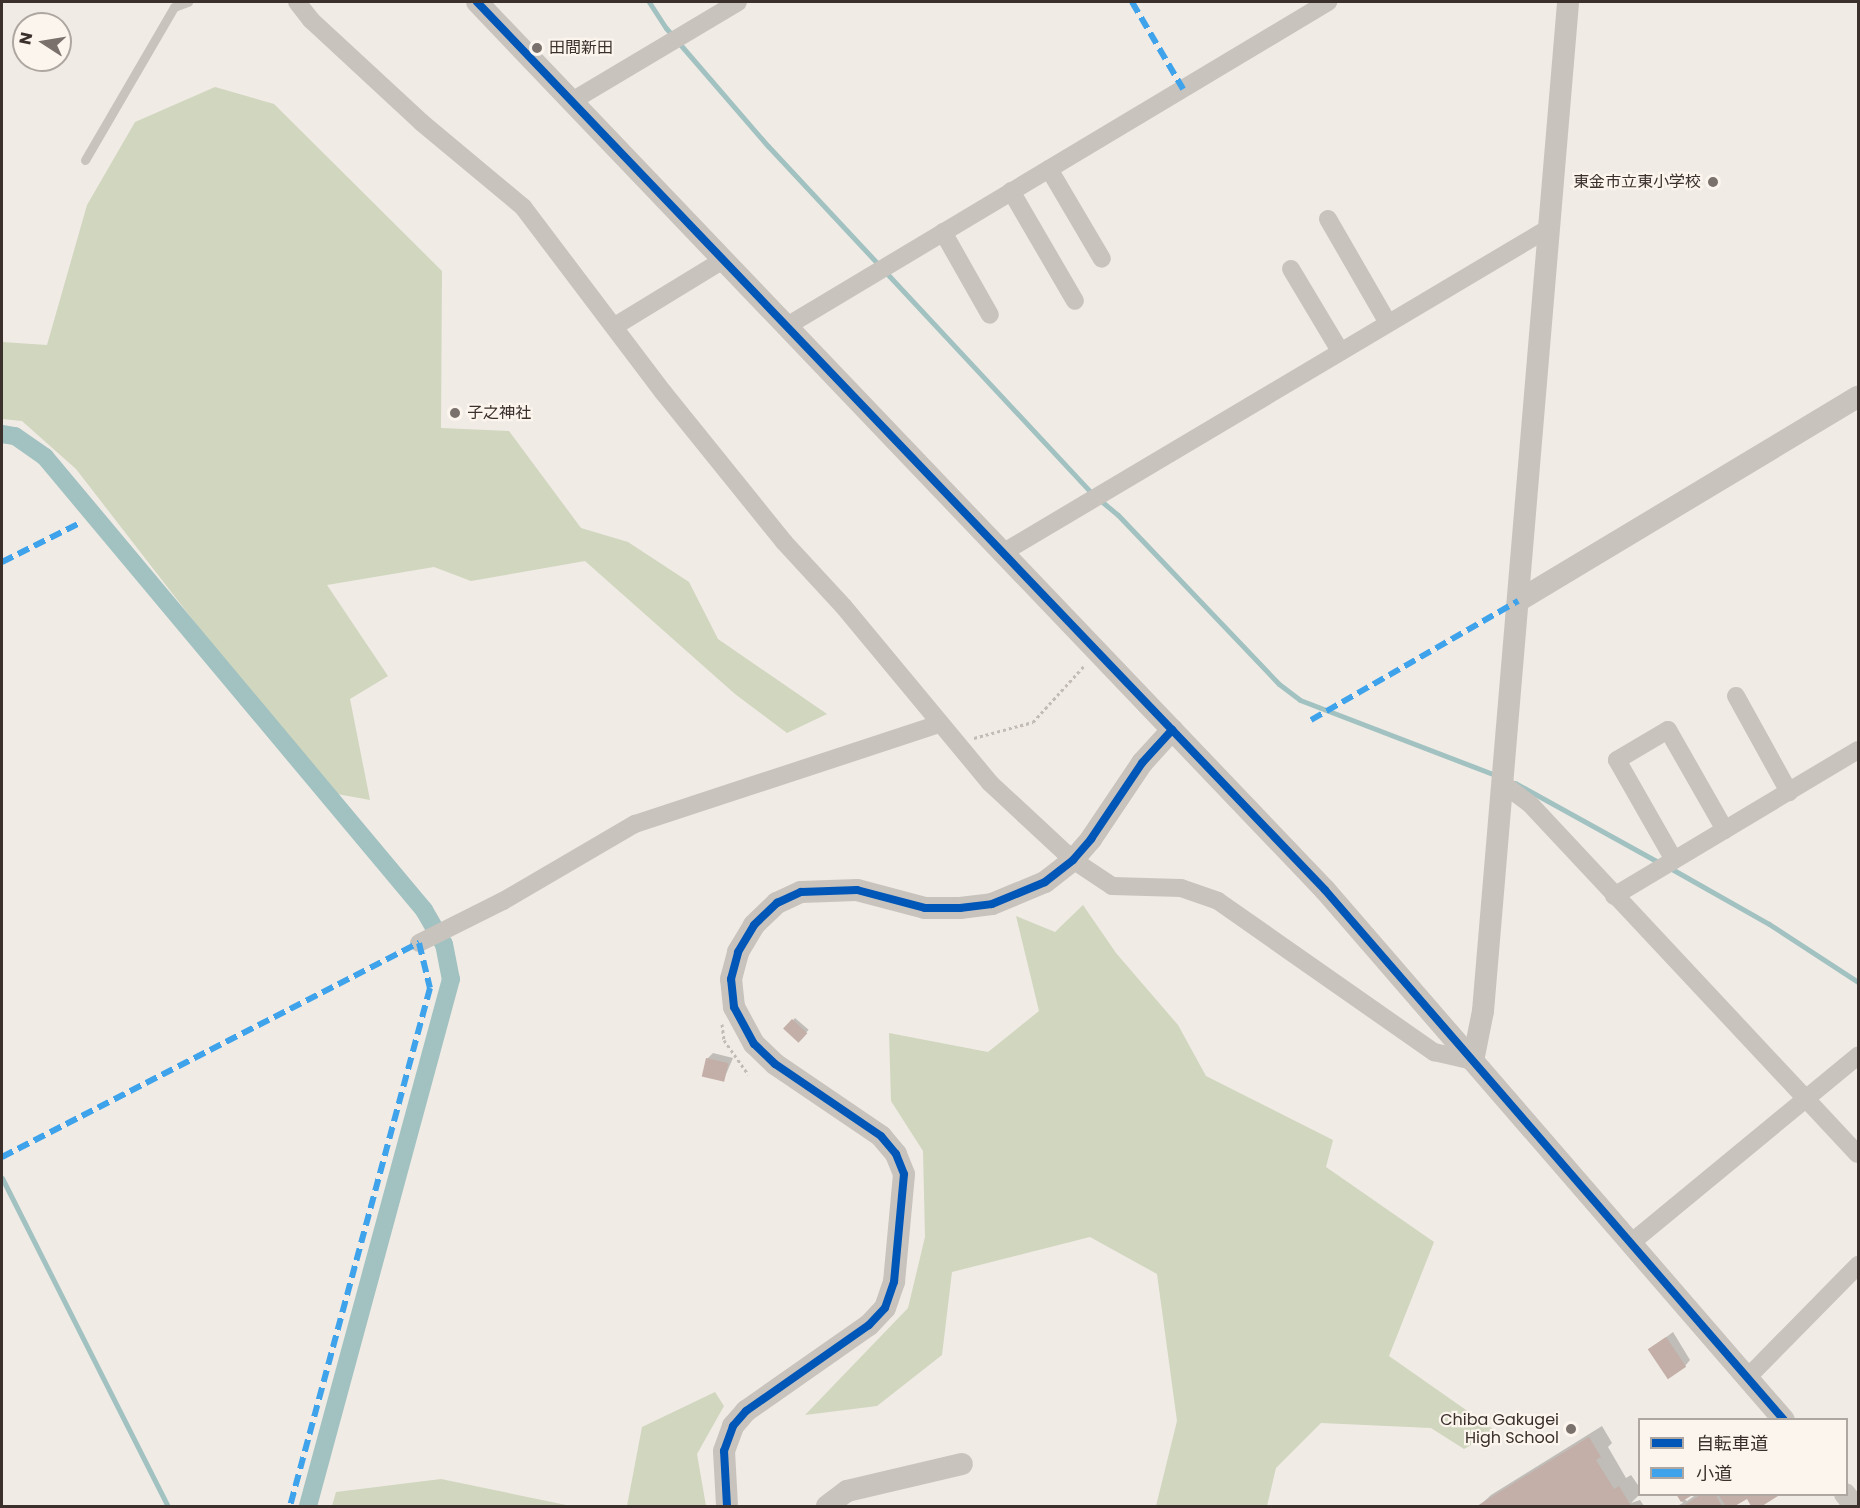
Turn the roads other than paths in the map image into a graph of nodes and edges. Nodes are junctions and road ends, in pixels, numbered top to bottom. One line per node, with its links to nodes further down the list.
1 (188, 2): 8 (lane)
2 (297, 2): 20 (street)
3 (477, 2): 7 (street)
4 (738, 2): 7 (street)
5 (1328, 2): 9 (street)
6 (1568, 2): 12 (street)
7 (572, 101): 15 (street)
8 (85, 160)
9 (1049, 169): 10 (street); 14 (street)
10 (1011, 191): 13 (street); 17 (street)
11 (1328, 219): 19 (street)
12 (1549, 228): 19 (street); 25 (street)
13 (943, 232): 18 (street); 21 (street)
14 (1102, 259)
15 (723, 260): 20 (street); 21 (street)
16 (1291, 268): 22 (street)
17 (1075, 301)
18 (990, 315)
19 (1389, 323): 22 (street)
20 (615, 326): 27 (street)
21 (787, 326): 24 (street)
22 (1340, 351): 24 (street)
23 (1858, 397): 25 (street)
24 (1005, 552): 28 (street)
25 (1518, 601): 30 (street)
26 (1736, 696): 31 (street)
27 (939, 724): 33 (street); 36 (street)
28 (1172, 730): 33 (street); 38 (street)
29 (1858, 750): 31 (street)
30 (1502, 783): 35 (street); 38 (street)
31 (1789, 792): 32 (street)
32 (1725, 830): 34 (street); 34 (street)
33 (1073, 860): 38 (street); 46 (street)
34 (1674, 860): 35 (street)
35 (1614, 896): 39 (street)
36 (419, 943)
37 (1858, 1056): 39 (street)
38 (1473, 1060): 41 (street)
39 (1808, 1099): 40 (street); 41 (street)
40 (1858, 1154)
41 (1632, 1242): 43 (street)
42 (1858, 1265): 43 (street)
43 (1749, 1376): 44 (street)
44 (1784, 1418)
45 (962, 1464): 47 (street)
46 (727, 1506)
47 (827, 1506)

